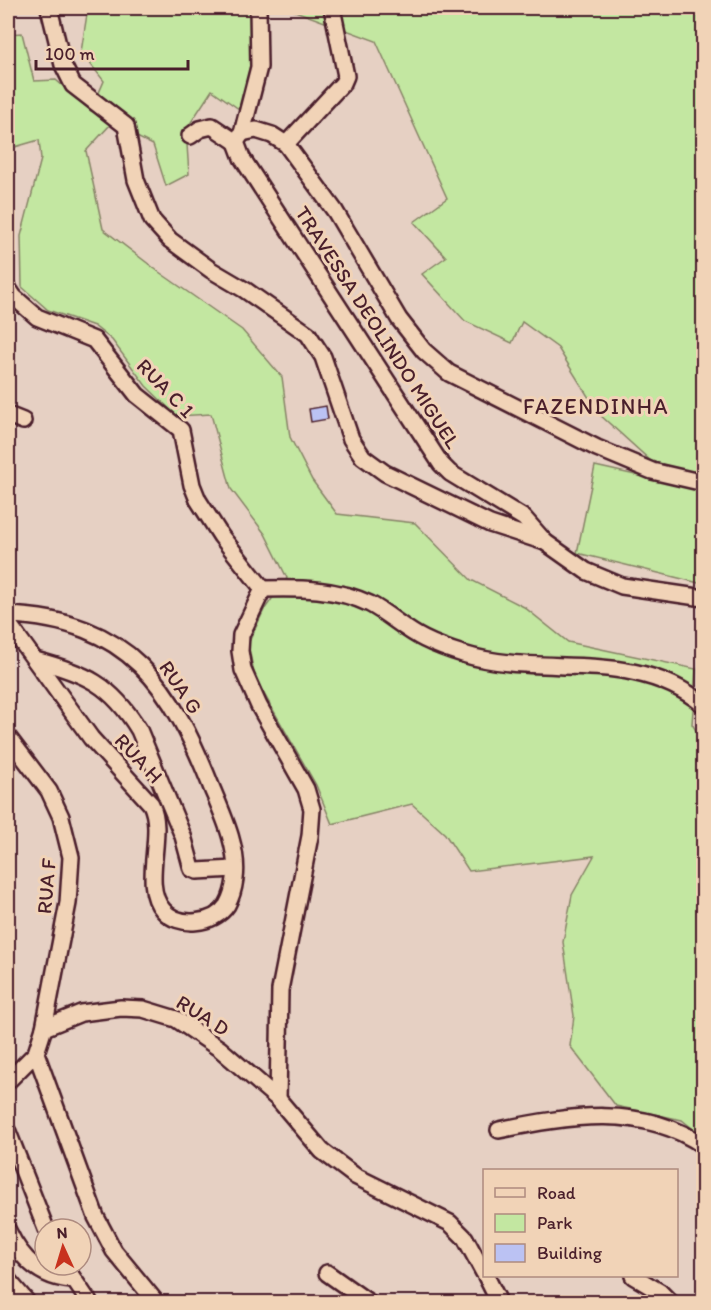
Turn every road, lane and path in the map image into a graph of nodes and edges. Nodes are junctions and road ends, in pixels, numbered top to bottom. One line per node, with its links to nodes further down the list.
1 (49, 8): 11 (street)
2 (258, 8): 5 (street)
3 (332, 8): 6 (street)
4 (190, 136): 5 (street)
5 (239, 137): 6 (street); 11 (street, TRAVESSA DEOLINDO MIGUEL)
6 (286, 144): 10 (street)
7 (8, 288): 12 (street, RUA C 1)
8 (8, 415): 9 (street)
9 (23, 421)
10 (704, 483)
11 (545, 542): 13 (street)
12 (263, 589): 17 (street); 23 (street)
13 (704, 598)
14 (8, 615): 19 (street, RUA G)
15 (8, 623): 16 (street, RUA H)
16 (35, 660): 19 (street); 19 (street, RUA H)
17 (704, 705)
18 (8, 737): 20 (street, RUA F)
19 (235, 869)
20 (44, 1028): 21 (street, RUA F); 23 (street, RUA D)
21 (36, 1053): 22 (street); 38 (street)
22 (9, 1083)
23 (282, 1104): 29 (street, RUA D)
24 (499, 1130): 26 (street)
25 (8, 1134): 27 (street)
26 (704, 1146)
27 (41, 1217)
28 (8, 1232): 35 (street)
29 (483, 1267)
30 (327, 1273): 39 (street)
31 (70, 1277): 35 (street)
32 (636, 1277): 41 (street)
33 (490, 1278): 40 (street, RUA D)
34 (8, 1280): 36 (street)
35 (72, 1280): 37 (street)
36 (27, 1302)
37 (89, 1302)
38 (156, 1302)
39 (368, 1302)
40 (499, 1302)
41 (670, 1302)

